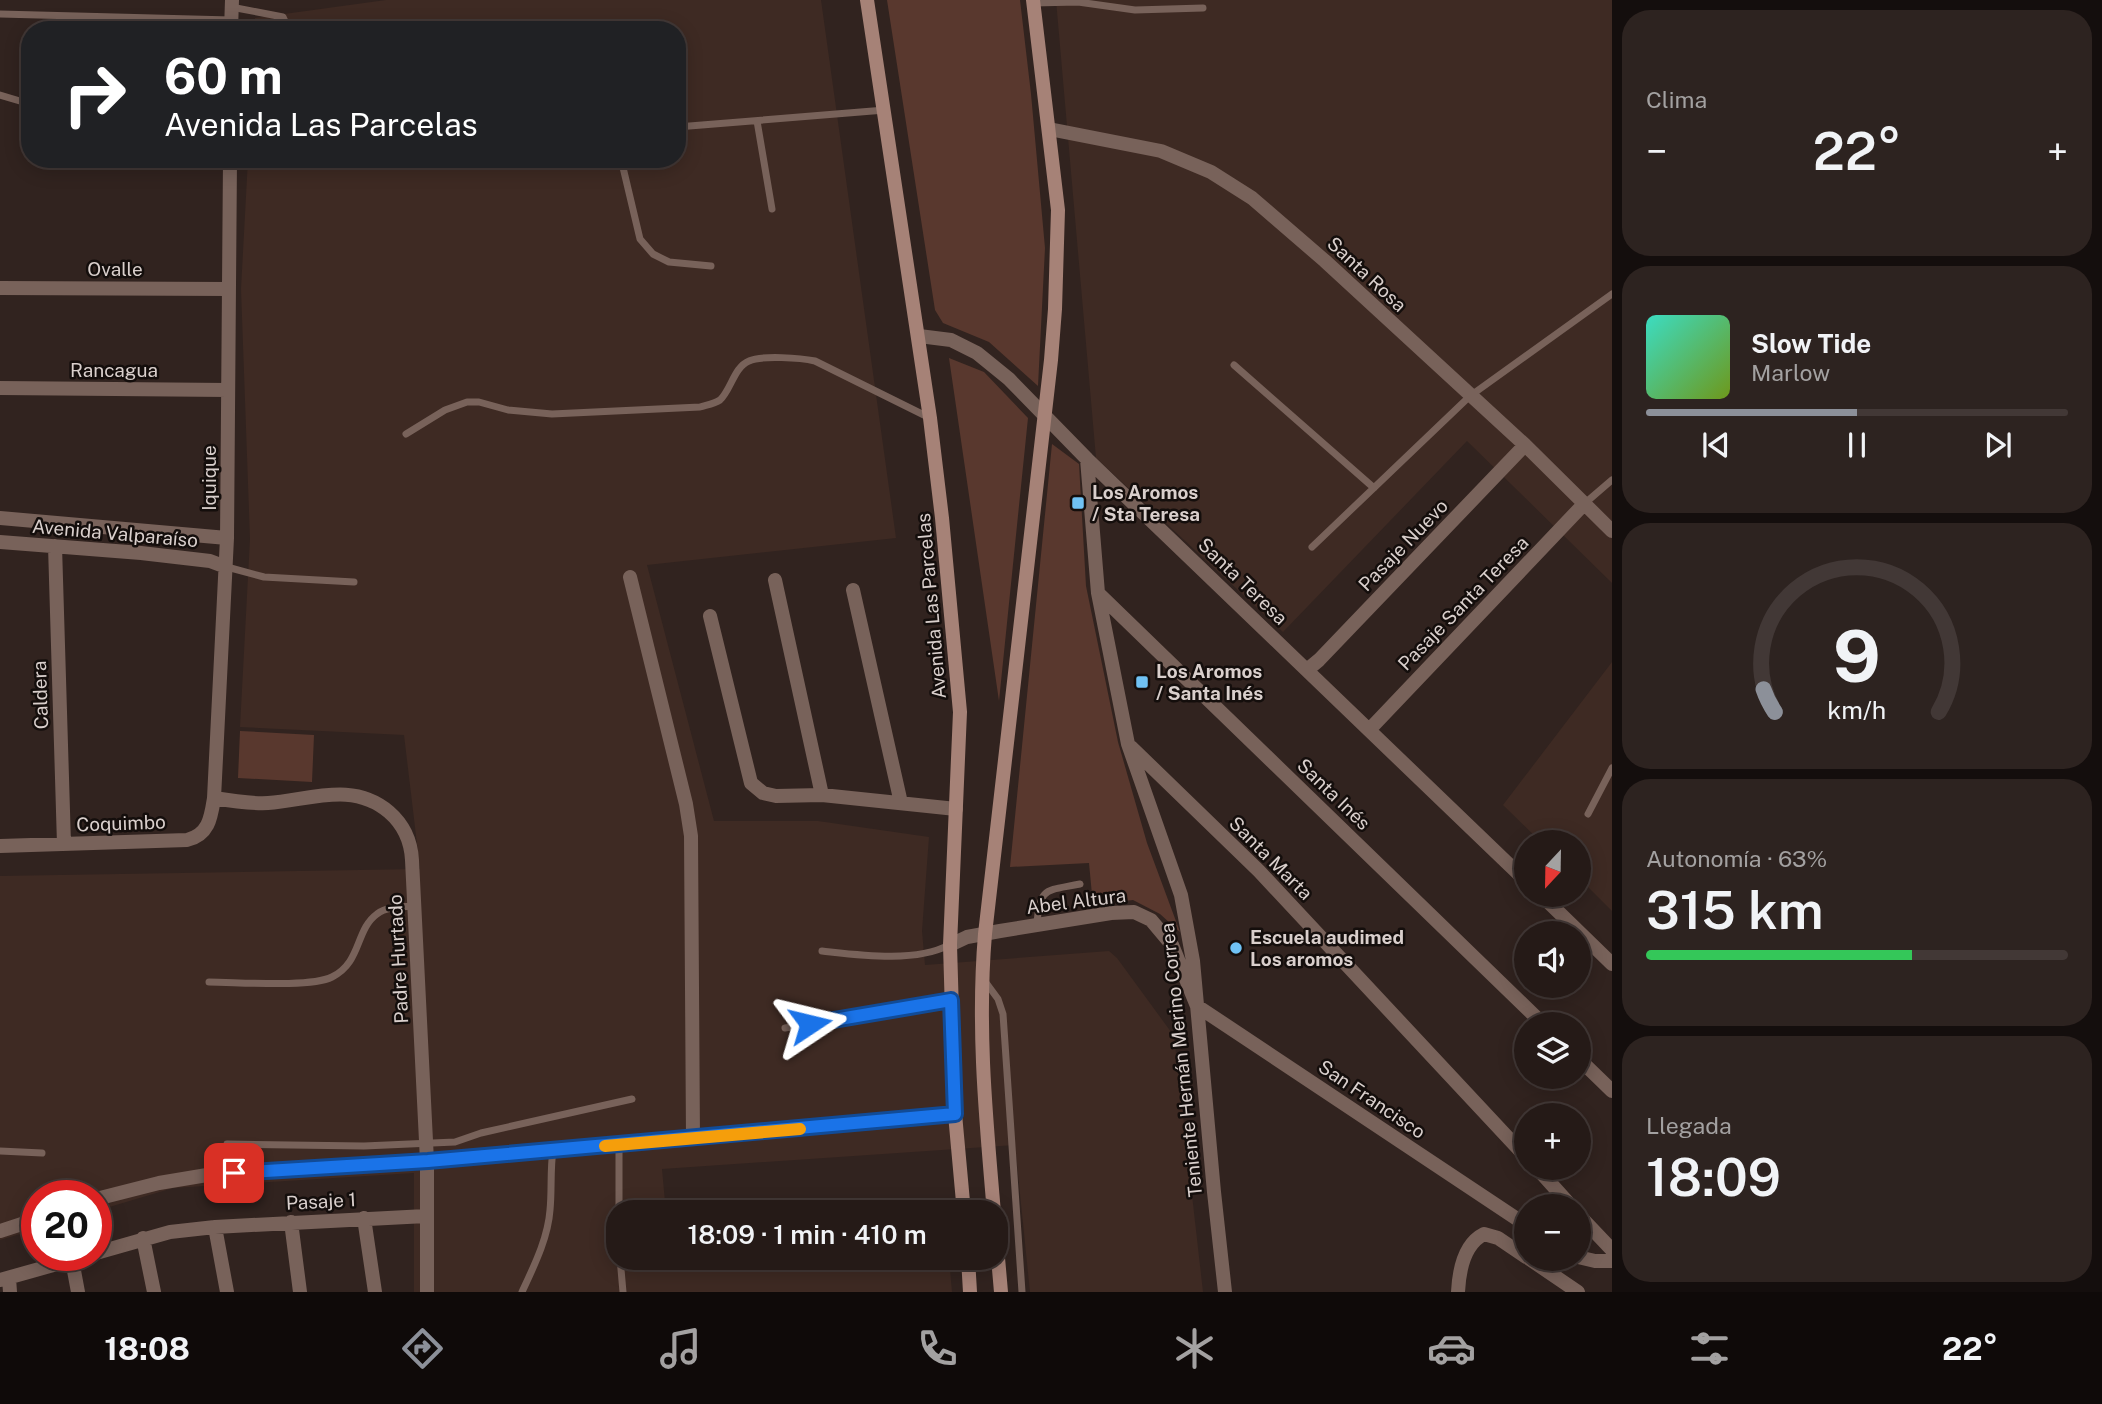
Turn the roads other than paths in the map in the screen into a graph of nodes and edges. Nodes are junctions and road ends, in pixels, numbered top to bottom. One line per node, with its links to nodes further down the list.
1 (867, 0): 9 (street, Avenida Las Parcelas)
2 (1033, 1): 3 (lane); 12 (street)
3 (1203, 8)
4 (0, 14): 5 (lane)
5 (231, 14): 6 (lane)
6 (286, 21)
7 (0, 95): 8 (lane)
8 (21, 101)
9 (885, 110): 10 (lane); 20 (street, Avenida Las Parcelas)
10 (757, 121): 11 (lane); 15 (lane)
11 (686, 126)
12 (1049, 129): 24 (street, Santa Rosa); 25 (street)
13 (230, 168): 18 (street, Iquique)
14 (623, 168): 16 (lane)
15 (772, 209)
16 (711, 266)
17 (0, 288): 18 (street, Ovalle)
18 (229, 289): 23 (street, Iquique)
19 (1612, 294): 24 (lane)
20 (919, 336): 25 (street, Santa Teresa); 26 (street, Avenida Las Parcelas)
21 (1234, 365): 31 (lane)
22 (0, 388): 23 (street, Rancagua)
23 (228, 390): 35 (street, Iquique)
24 (1471, 396): 28 (street, Santa Rosa); 31 (lane)
25 (1044, 416): 29 (street, Santa Teresa); 62 (street)
26 (930, 418): 27 (lane); 53 (street, Avenida Las Parcelas)
27 (406, 434)
28 (1525, 445): 32 (street, Santa Rosa); 46 (street, Pasaje Nuevo)
29 (1087, 459): 44 (street, Teniente Hernán Merino Correa); 46 (street, Santa Teresa)
30 (1612, 480): 32 (lane)
31 (1374, 488): 38 (lane)
32 (1584, 504): 34 (street, Santa Rosa); 47 (street, Pasaje Santa Teresa)
33 (0, 518): 35 (street, Avenida Valparaíso)
34 (1612, 531)
35 (227, 538): 39 (street, Iquique)
36 (0, 542): 37 (street, Avenida Valparaíso)
37 (55, 545): 39 (street, Avenida Valparaíso); 55 (street, Caldera)
38 (1312, 547)
39 (226, 567): 42 (lane); 51 (street, Iquique)
40 (630, 577): 76 (street)
41 (775, 580): 50 (street)
42 (355, 582)
43 (853, 590): 52 (street)
44 (1098, 593): 48 (street, Teniente Hernán Merino Correa); 70 (street, Santa Inés)
45 (710, 616): 50 (street)
46 (1307, 670): 47 (street, Santa Teresa)
47 (1370, 729): 57 (street, Santa Teresa)
48 (1128, 744): 69 (street, Teniente Hernán Merino Correa); 78 (street, Santa Marta)
49 (1612, 768): 54 (lane)
50 (822, 795): 52 (street)
51 (214, 797): 55 (street, Coquimbo); 59 (street, Padre Hurtado)
52 (901, 803): 53 (street)
53 (956, 809): 63 (street, Avenida Las Parcelas)
54 (1588, 814)
55 (64, 844): 56 (street, Coquimbo)
56 (0, 846)
57 (1514, 869)
58 (1080, 884): 61 (lane)
59 (415, 906): 67 (lane); 79 (street, Padre Hurtado)
60 (1553, 907): 65 (street)
61 (1037, 925): 62 (street, Abel Altura); 69 (street, Abel Altura)
62 (985, 934): 63 (street, Abel Altura); 66 (street)
63 (950, 945): 64 (lane); 68 (street, Avenida Las Parcelas)
64 (822, 951)
65 (1612, 964)
66 (982, 977): 90 (street); 122 (lane)
67 (209, 982)
68 (951, 1000): 71 (lane); 75 (street, Avenida Las Parcelas)
69 (1197, 1006): 92 (street, San Francisco); 123 (street, Teniente Hernán Merino Correa)
70 (1531, 1012)
71 (785, 1028)
72 (1591, 1071): 73 (street)
73 (1612, 1091)
74 (632, 1100): 79 (lane)
75 (955, 1114): 76 (street); 89 (street, Avenida Las Parcelas)
76 (693, 1139): 80 (street)
77 (227, 1144): 79 (lane)
78 (1514, 1144)
79 (426, 1145): 84 (street, Padre Hurtado)
80 (619, 1145): 81 (street); 88 (lane)
81 (553, 1150): 84 (street); 118 (lane)
82 (0, 1151): 83 (lane)
83 (42, 1153)
84 (428, 1161): 87 (street); 91 (street, Padre Hurtado)
85 (1548, 1180): 86 (street)
86 (1560, 1194)
87 (112, 1195)
88 (620, 1200)
89 (963, 1200)
90 (993, 1200)
91 (426, 1216): 93 (street, Pasaje 1); 117 (street, Padre Hurtado)
92 (1514, 1216)
93 (364, 1218): 94 (street, Pasaje 1); 116 (street)
94 (291, 1222): 96 (street, Pasaje 1); 115 (street)
95 (21, 1224): 98 (street)
96 (215, 1227): 99 (street, Pasaje 1); 114 (street)
97 (1591, 1228): 102 (street)
98 (0, 1231)
99 (143, 1238): 100 (street, Pasaje 1); 113 (street)
100 (112, 1248)
101 (1514, 1249): 124 (street)
102 (1612, 1250)
103 (1591, 1260): 104 (street)
104 (1612, 1261)
105 (621, 1270): 119 (lane)
106 (969, 1270): 120 (street)
107 (999, 1270): 121 (street)
108 (40, 1271): 111 (street)
109 (74, 1271): 112 (street)
110 (1546, 1271): 125 (street)
111 (6, 1283)
112 (78, 1292)
113 (154, 1292)
114 (227, 1292)
115 (300, 1292)
116 (375, 1292)
117 (427, 1292)
118 (522, 1292)
119 (623, 1292)
120 (970, 1292)
121 (1001, 1292)
122 (1022, 1292)
123 (1225, 1292)
124 (1458, 1292)
125 (1578, 1292)

